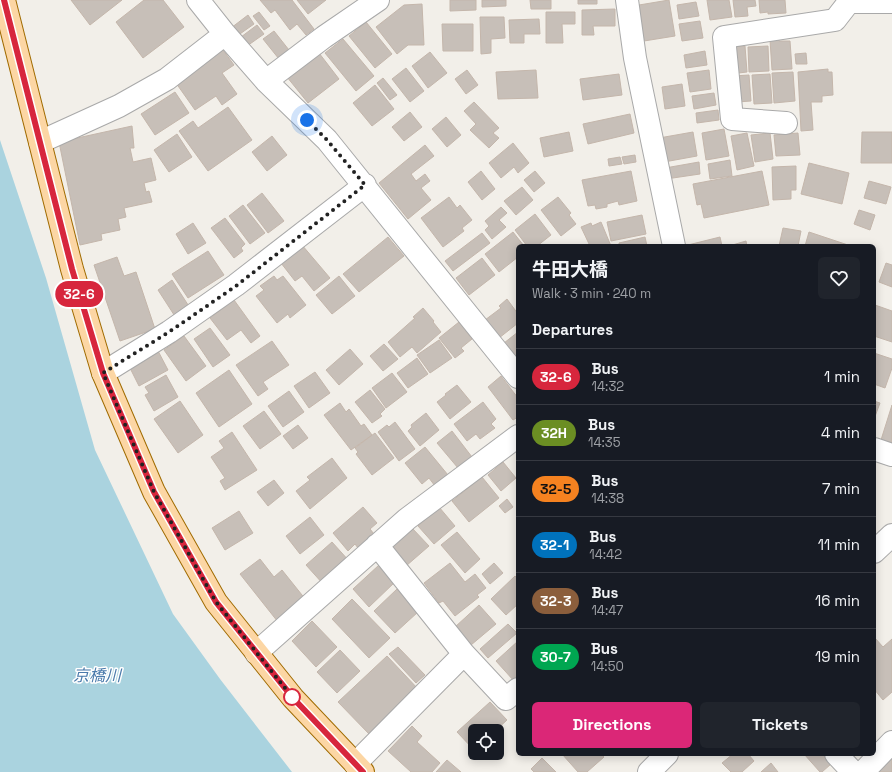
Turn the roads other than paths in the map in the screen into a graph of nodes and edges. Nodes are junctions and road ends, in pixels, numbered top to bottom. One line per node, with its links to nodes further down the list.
1 (4, 0): 9 (main road)
2 (198, 0): 6 (street)
3 (378, 0): 7 (street)
4 (627, 0): 11 (street)
5 (892, 2): 8 (street)
6 (225, 34): 7 (street); 9 (street)
7 (266, 81): 10 (street)
8 (786, 123)
9 (40, 142): 12 (main road)
10 (365, 185): 12 (street); 13 (street)
11 (674, 244)
12 (103, 373): 20 (main road)
13 (516, 374)
14 (516, 437): 18 (street)
15 (876, 450): 16 (street)
16 (892, 455)
17 (892, 535): 19 (street)
18 (377, 545): 20 (street); 21 (street)
19 (876, 550)
20 (256, 653): 26 (main road)
21 (464, 654): 22 (street); 26 (street)
22 (516, 691)
23 (892, 742): 29 (street)
24 (664, 756): 27 (street)
25 (838, 756): 28 (street)
26 (359, 768)
27 (649, 772)
28 (852, 772)
29 (863, 772)

